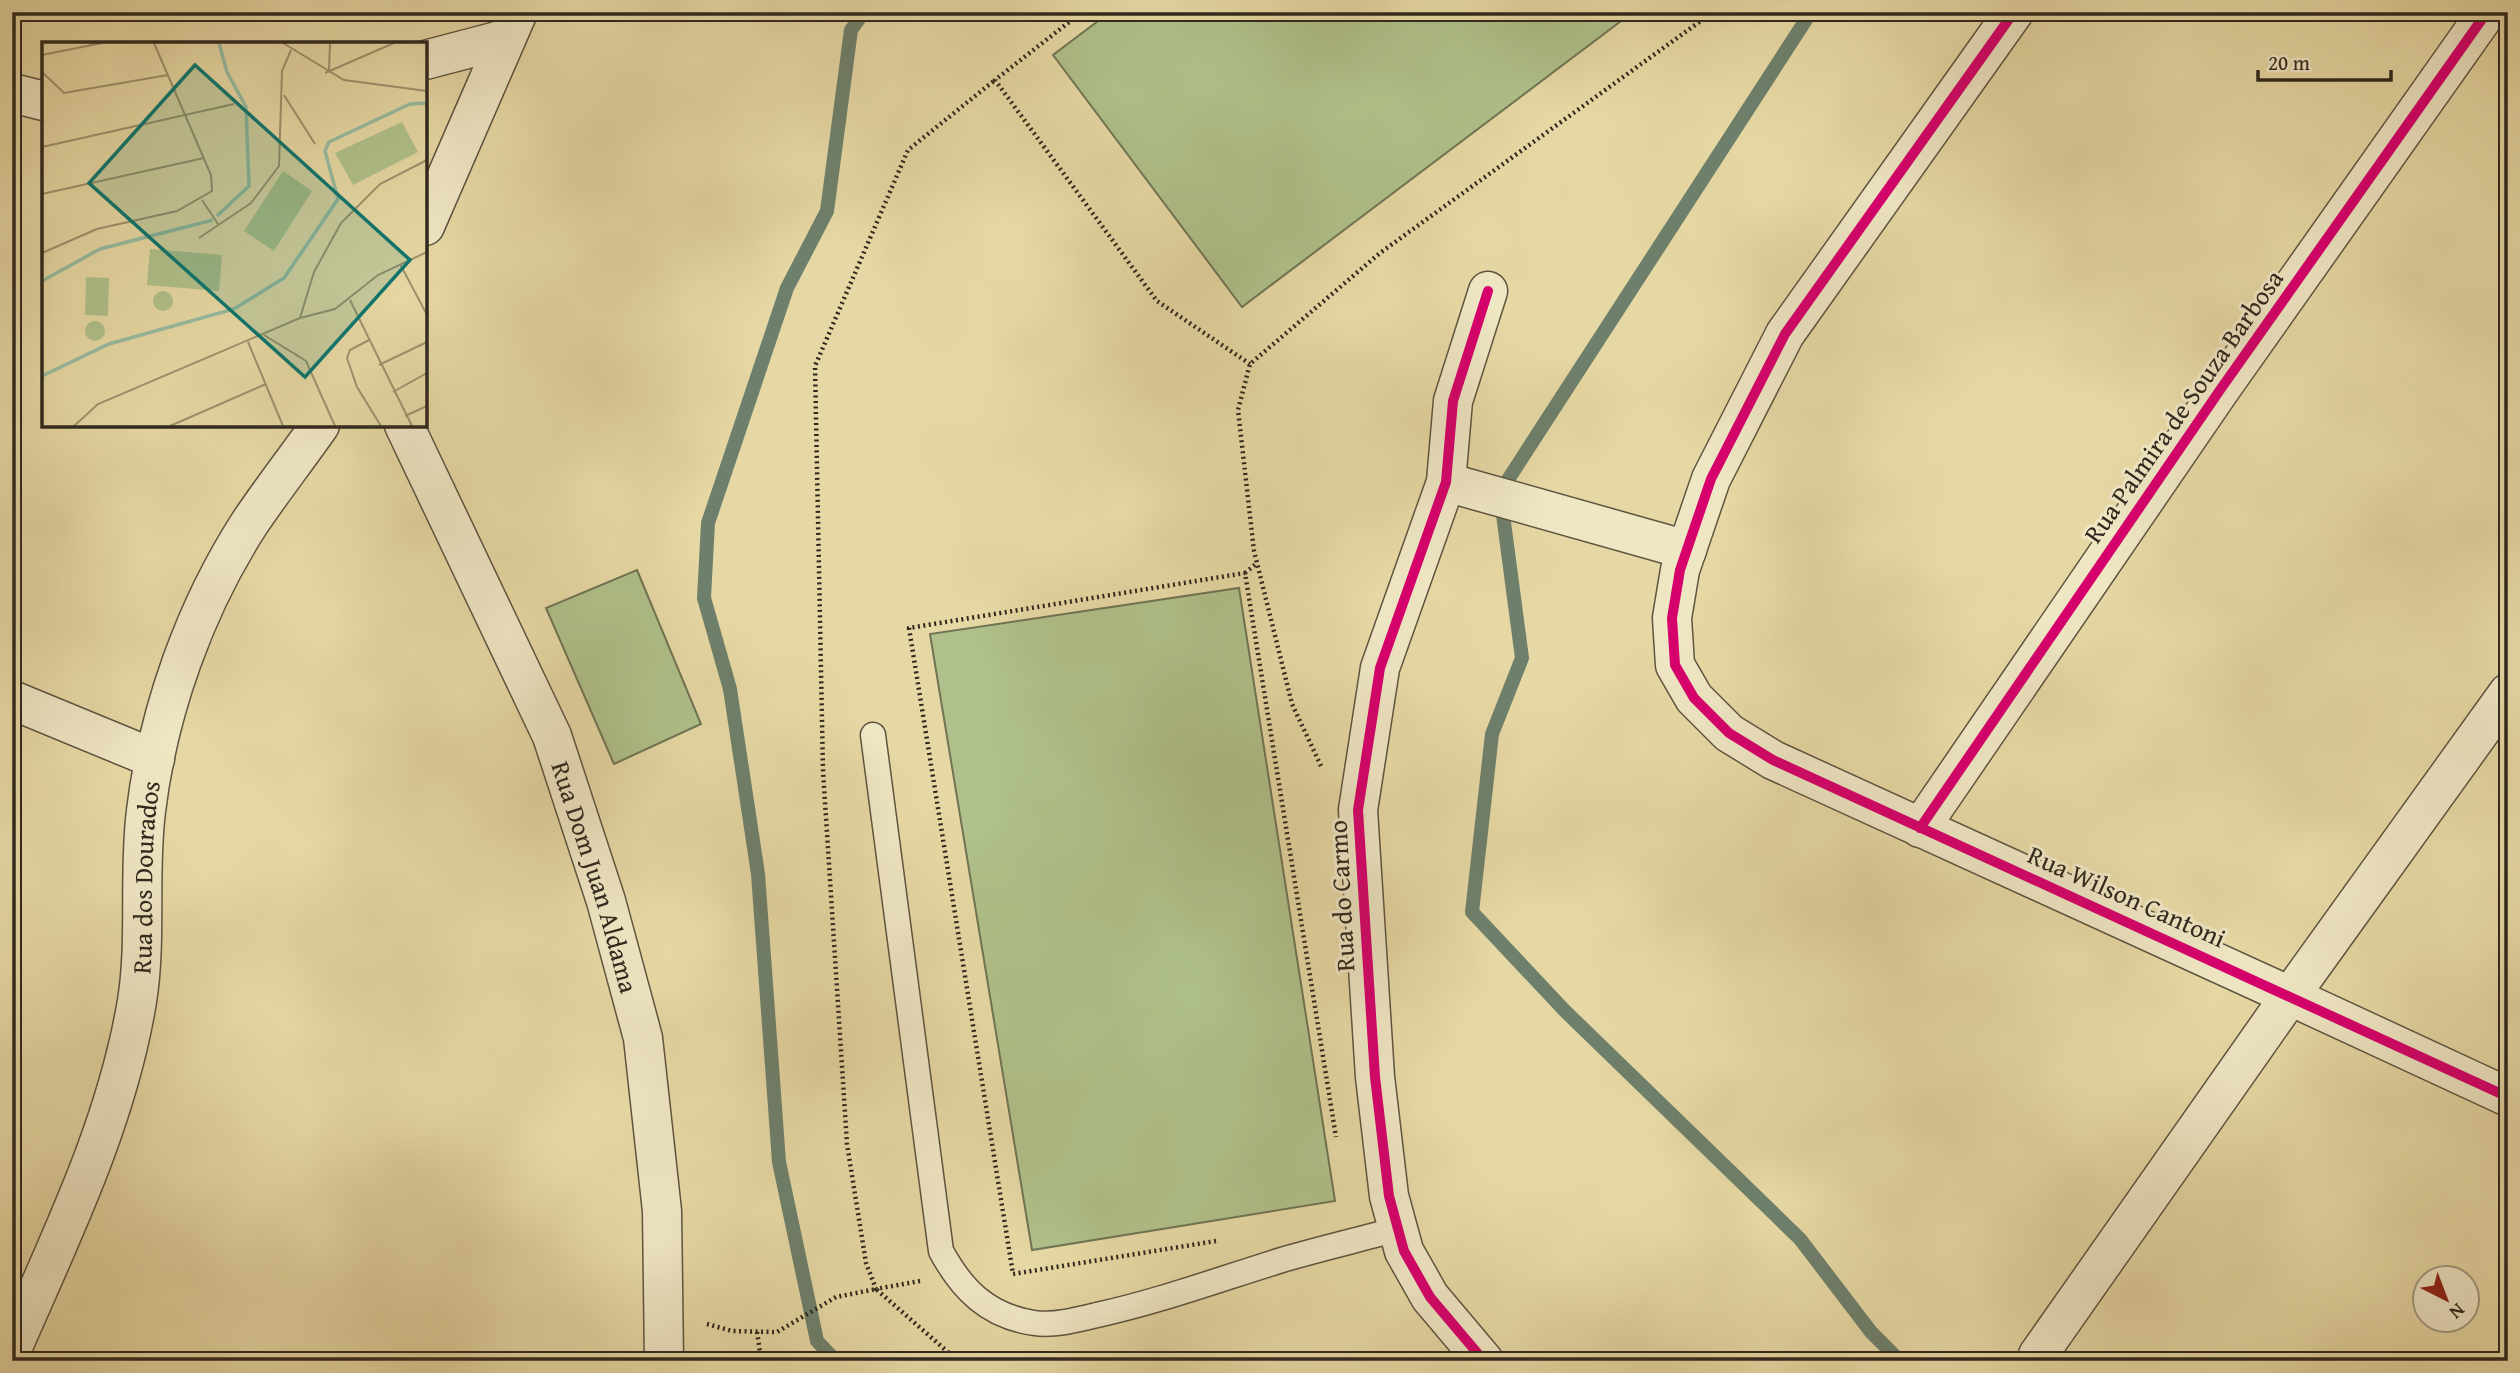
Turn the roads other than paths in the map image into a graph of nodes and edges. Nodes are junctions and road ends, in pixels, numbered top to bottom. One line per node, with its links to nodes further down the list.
1 (2014, 12): 12 (street, Rua Wilson Cantoni)
2 (2487, 12): 17 (street, Rua Palmira de Souza Barbosa)
3 (512, 25): 4 (street); 7 (street)
4 (427, 59)
5 (12, 93): 6 (street)
6 (42, 100)
7 (427, 221)
8 (1488, 291): 11 (street, Rua do Carmo)
9 (319, 427): 16 (street, Rua dos Dourados)
10 (405, 427): 24 (street, Rua Dom Juan Aldama)
11 (1446, 482): 12 (street); 20 (street, Rua do Carmo)
12 (1687, 550): 17 (street, Rua Wilson Cantoni)
13 (2508, 692): 18 (street)
14 (12, 700): 16 (street)
15 (873, 735): 20 (lane)
16 (155, 759): 21 (street, Rua dos Dourados)
17 (1920, 828): 18 (street, Rua Wilson Cantoni)
18 (2290, 996): 19 (street, Rua Wilson Cantoni); 23 (street)
19 (2508, 1097)
20 (1398, 1229): 25 (street, Rua do Carmo)
21 (26, 1278): 22 (street, Rua dos Dourados)
22 (12, 1349)
23 (2038, 1355)
24 (664, 1361)
25 (1484, 1361)

